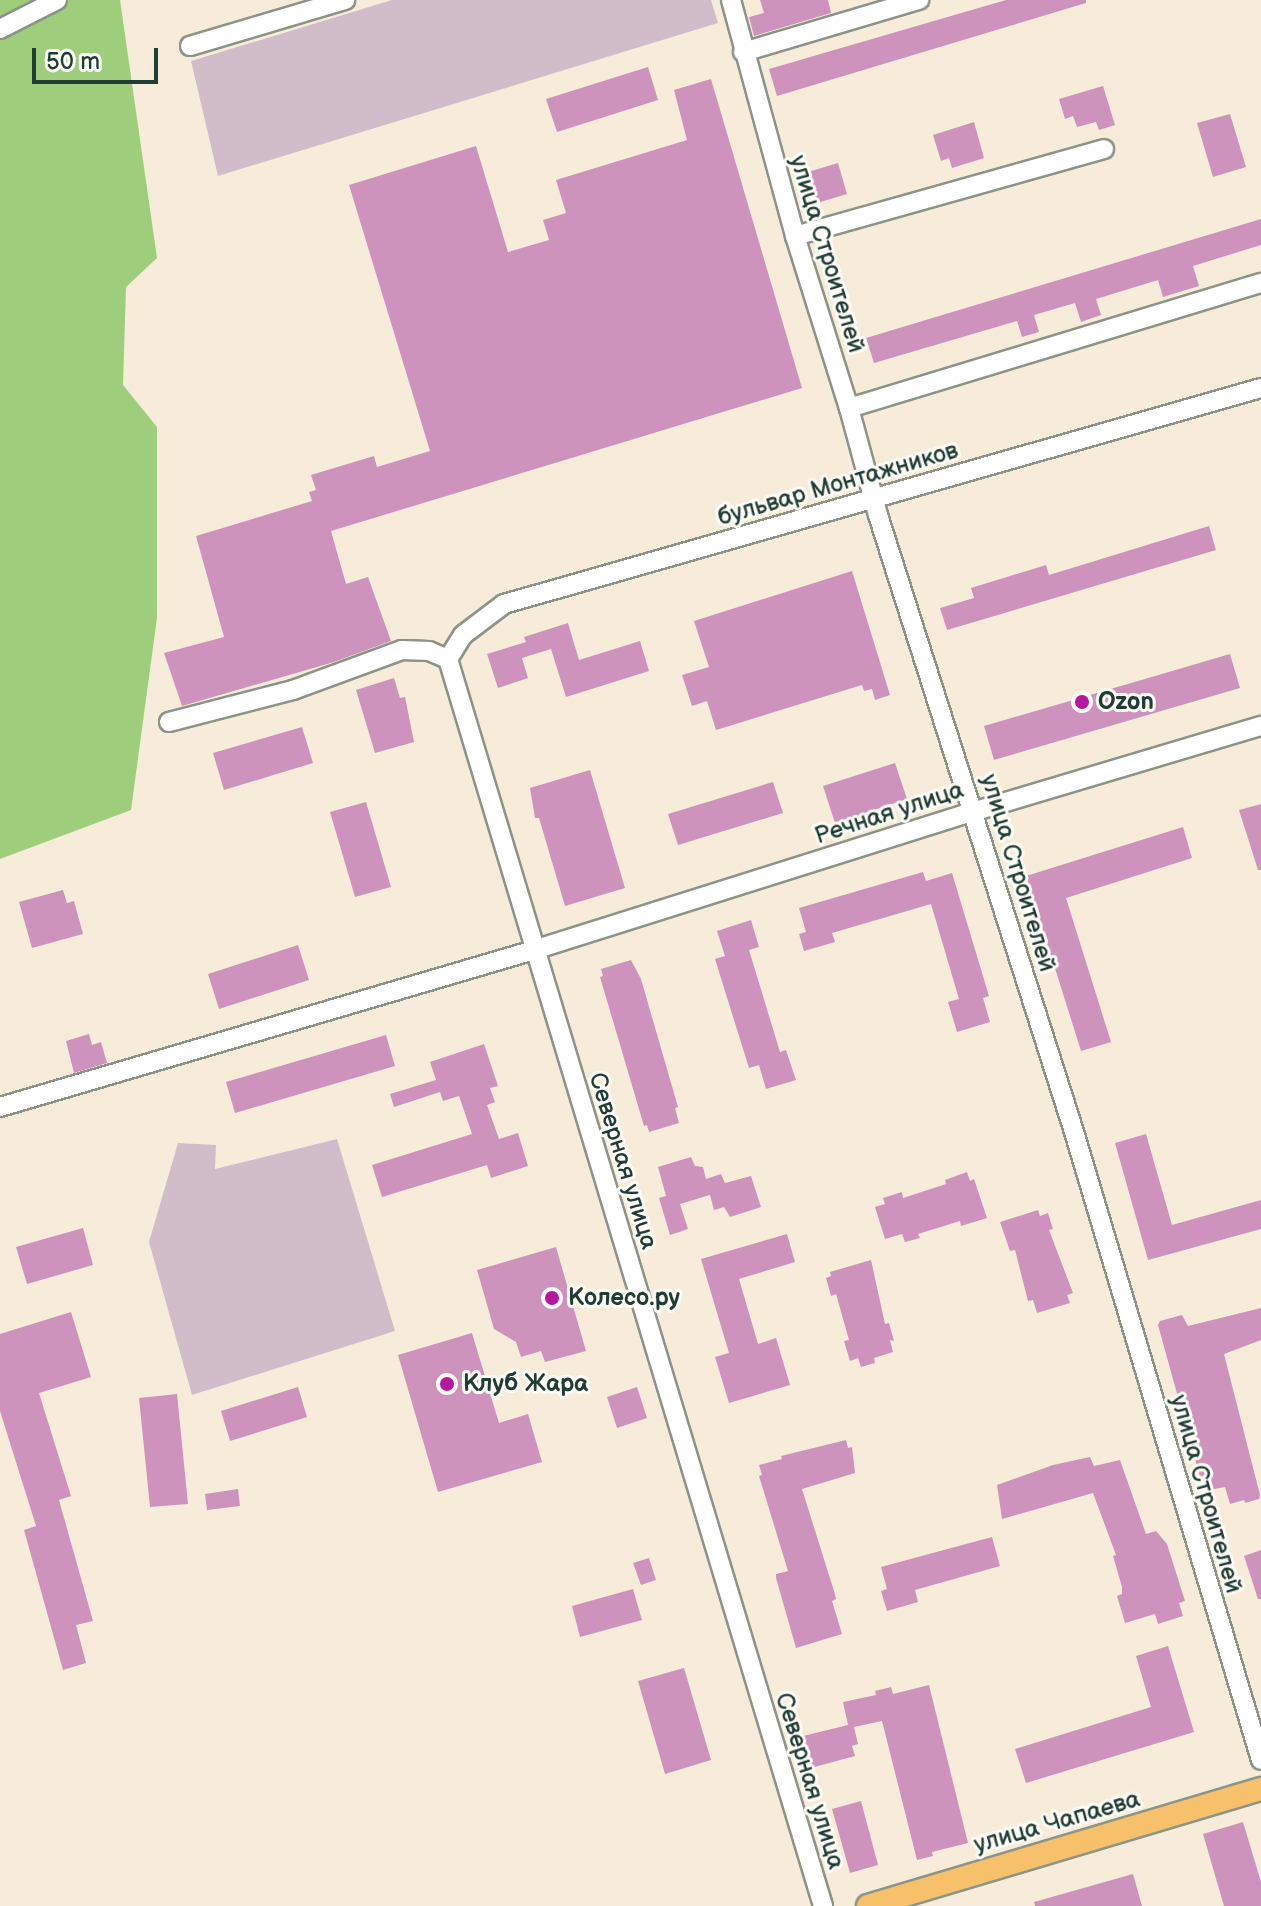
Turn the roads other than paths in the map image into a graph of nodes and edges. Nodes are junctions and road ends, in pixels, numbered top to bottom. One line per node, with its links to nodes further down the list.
1 (57, 0): 5 (street)
2 (345, 0): 6 (street)
3 (731, 0): 7 (street, улица Строителей)
4 (919, 0): 7 (street)
5 (0, 29)
6 (190, 46)
7 (743, 52): 9 (street, улица Строителей)
8 (1104, 149): 9 (street)
9 (795, 236): 12 (street, улица Строителей)
10 (1261, 283): 12 (street)
11 (1261, 388): 13 (street, бульвар Монтажников)
12 (849, 408): 13 (street, улица Строителей)
13 (874, 499): 14 (street, бульвар Монтажников); 17 (street, улица Строителей)
14 (448, 659): 15 (street); 18 (street, Северная улица)
15 (169, 722)
16 (1261, 726): 17 (street, Речная улица)
17 (972, 812): 18 (street, Речная улица); 20 (street, улица Строителей)
18 (534, 950): 19 (street, Речная улица); 22 (street, Северная улица)
19 (0, 1107)
20 (1261, 1760)
21 (1261, 1789): 23 (main road, улица Чапаева)
22 (823, 1906)
23 (868, 1906)

